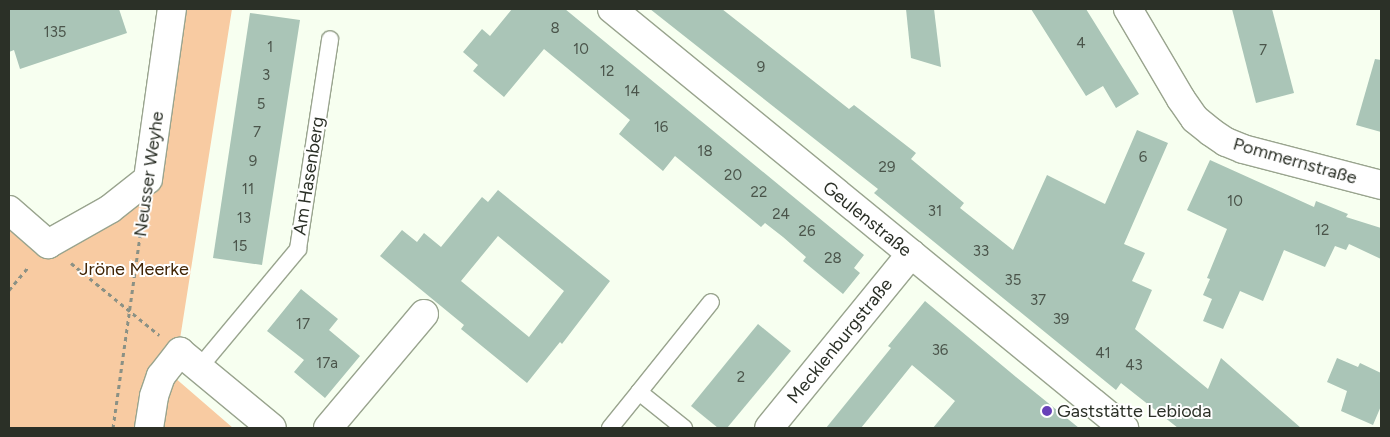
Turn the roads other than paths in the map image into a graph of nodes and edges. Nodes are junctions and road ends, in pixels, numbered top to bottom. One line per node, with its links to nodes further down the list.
1 (172, 9): 6 (street, Neusser Weyhe)
2 (612, 9): 7 (street, Geulenstraße)
3 (1128, 9): 5 (street, Pommernstraße)
4 (330, 39): 10 (lane, Am Hasenberg)
5 (1381, 186)
6 (9, 210)
7 (911, 254): 17 (street, Mecklenburgstraße); 18 (street, Geulenstraße)
8 (711, 302): 11 (lane)
9 (424, 314): 14 (street)
10 (189, 360): 12 (street); 13 (street)
11 (639, 392): 15 (lane); 16 (lane)
12 (149, 428)
13 (272, 428)
14 (328, 428)
15 (610, 428)
16 (684, 428)
17 (769, 428)
18 (1124, 428)

